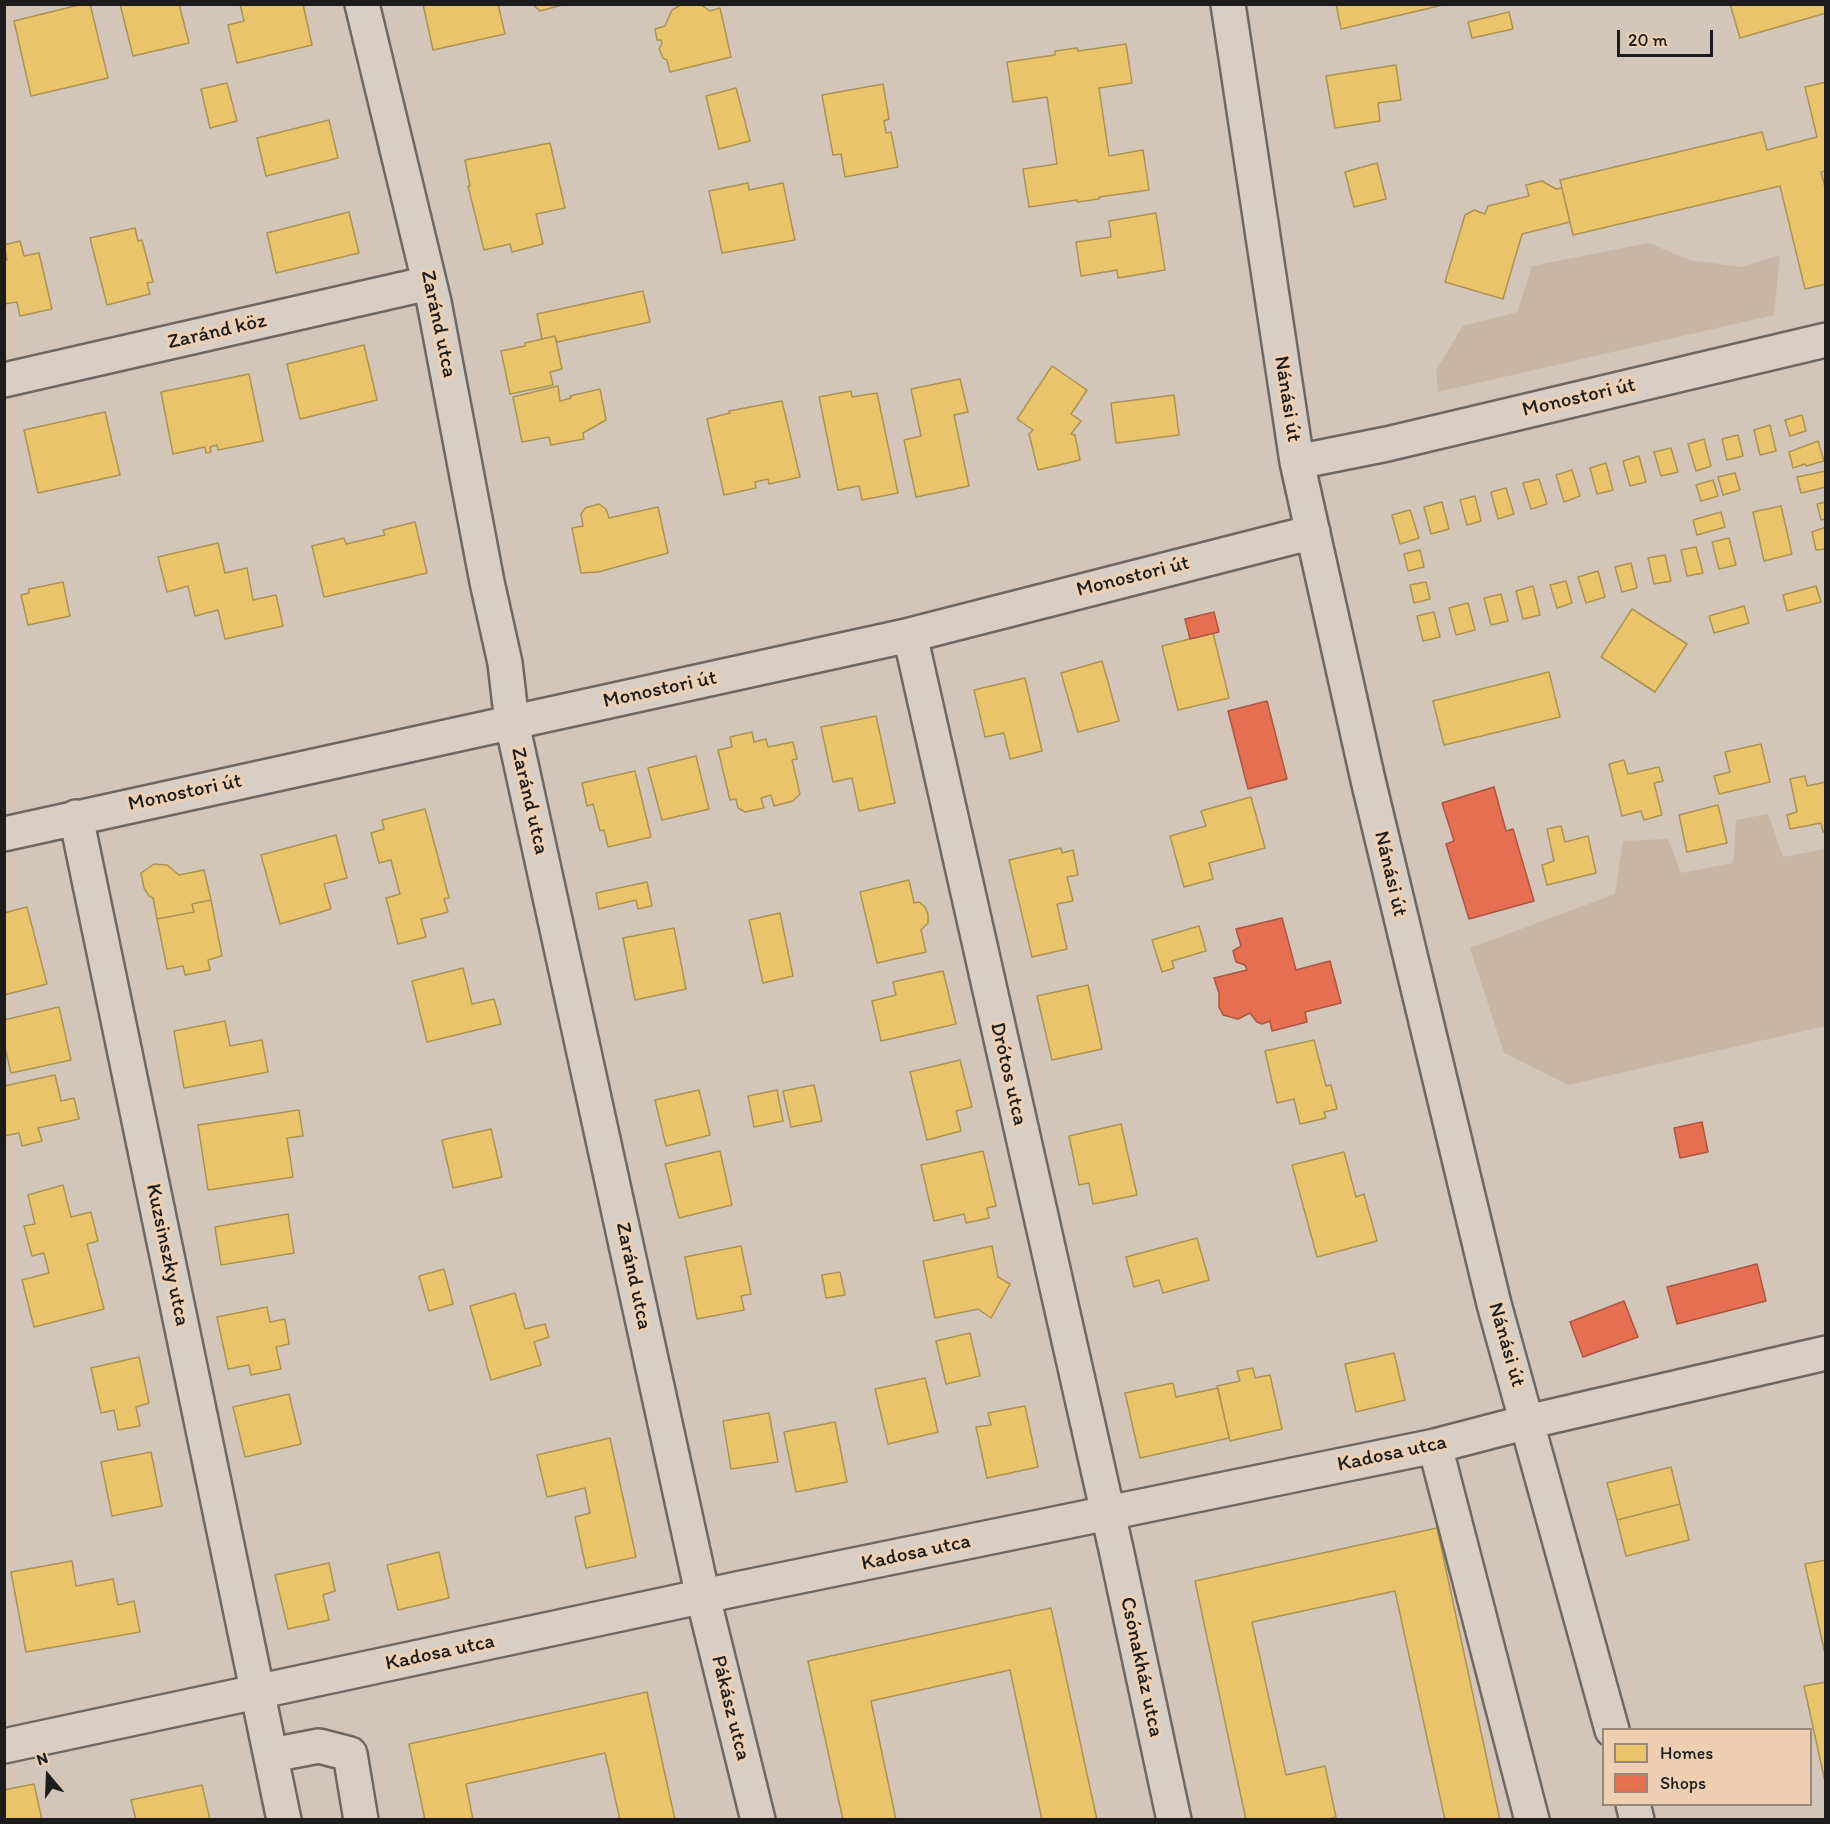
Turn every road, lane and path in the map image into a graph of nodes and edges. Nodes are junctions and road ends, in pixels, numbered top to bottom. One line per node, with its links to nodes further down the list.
1 (362, 4): 3 (street, Zaránd utca)
2 (1228, 4): 6 (street, Nánási út)
3 (429, 284): 5 (street, Zaránd köz); 9 (street, Zaránd utca)
4 (1826, 340): 6 (street, Monostori út)
5 (4, 380)
6 (1297, 462): 7 (street, Nánási út)
7 (1313, 532): 8 (street, Monostori út); 13 (street, Nánási út)
8 (910, 635): 9 (street, Monostori út); 15 (street, Drótos utca)
9 (512, 723): 10 (street, Monostori út); 16 (street, Zaránd utca)
10 (76, 817): 11 (street, Monostori út); 17 (street, Kuzsinszky utca)
11 (4, 834)
12 (1826, 1353): 13 (street, Kadosa utca)
13 (1527, 1422): 14 (street, Kadosa utca); 18 (street, Nánási út)
14 (1435, 1446): 15 (street, Kadosa utca); 25 (street)
15 (1107, 1514): 16 (street, Kadosa utca); 24 (street, Csónakház utca)
16 (703, 1597): 17 (street, Kadosa utca); 23 (street, Pákász utca)
17 (256, 1693): 19 (street, Kadosa utca); 20 (street, Kuzsinszky utca)
18 (1611, 1728)
19 (4, 1746)
20 (272, 1755): 21 (street, Kuzsinszky utca); 22 (street)
21 (284, 1820)
22 (361, 1820)
23 (758, 1820)
24 (1174, 1820)
25 (1532, 1820)

